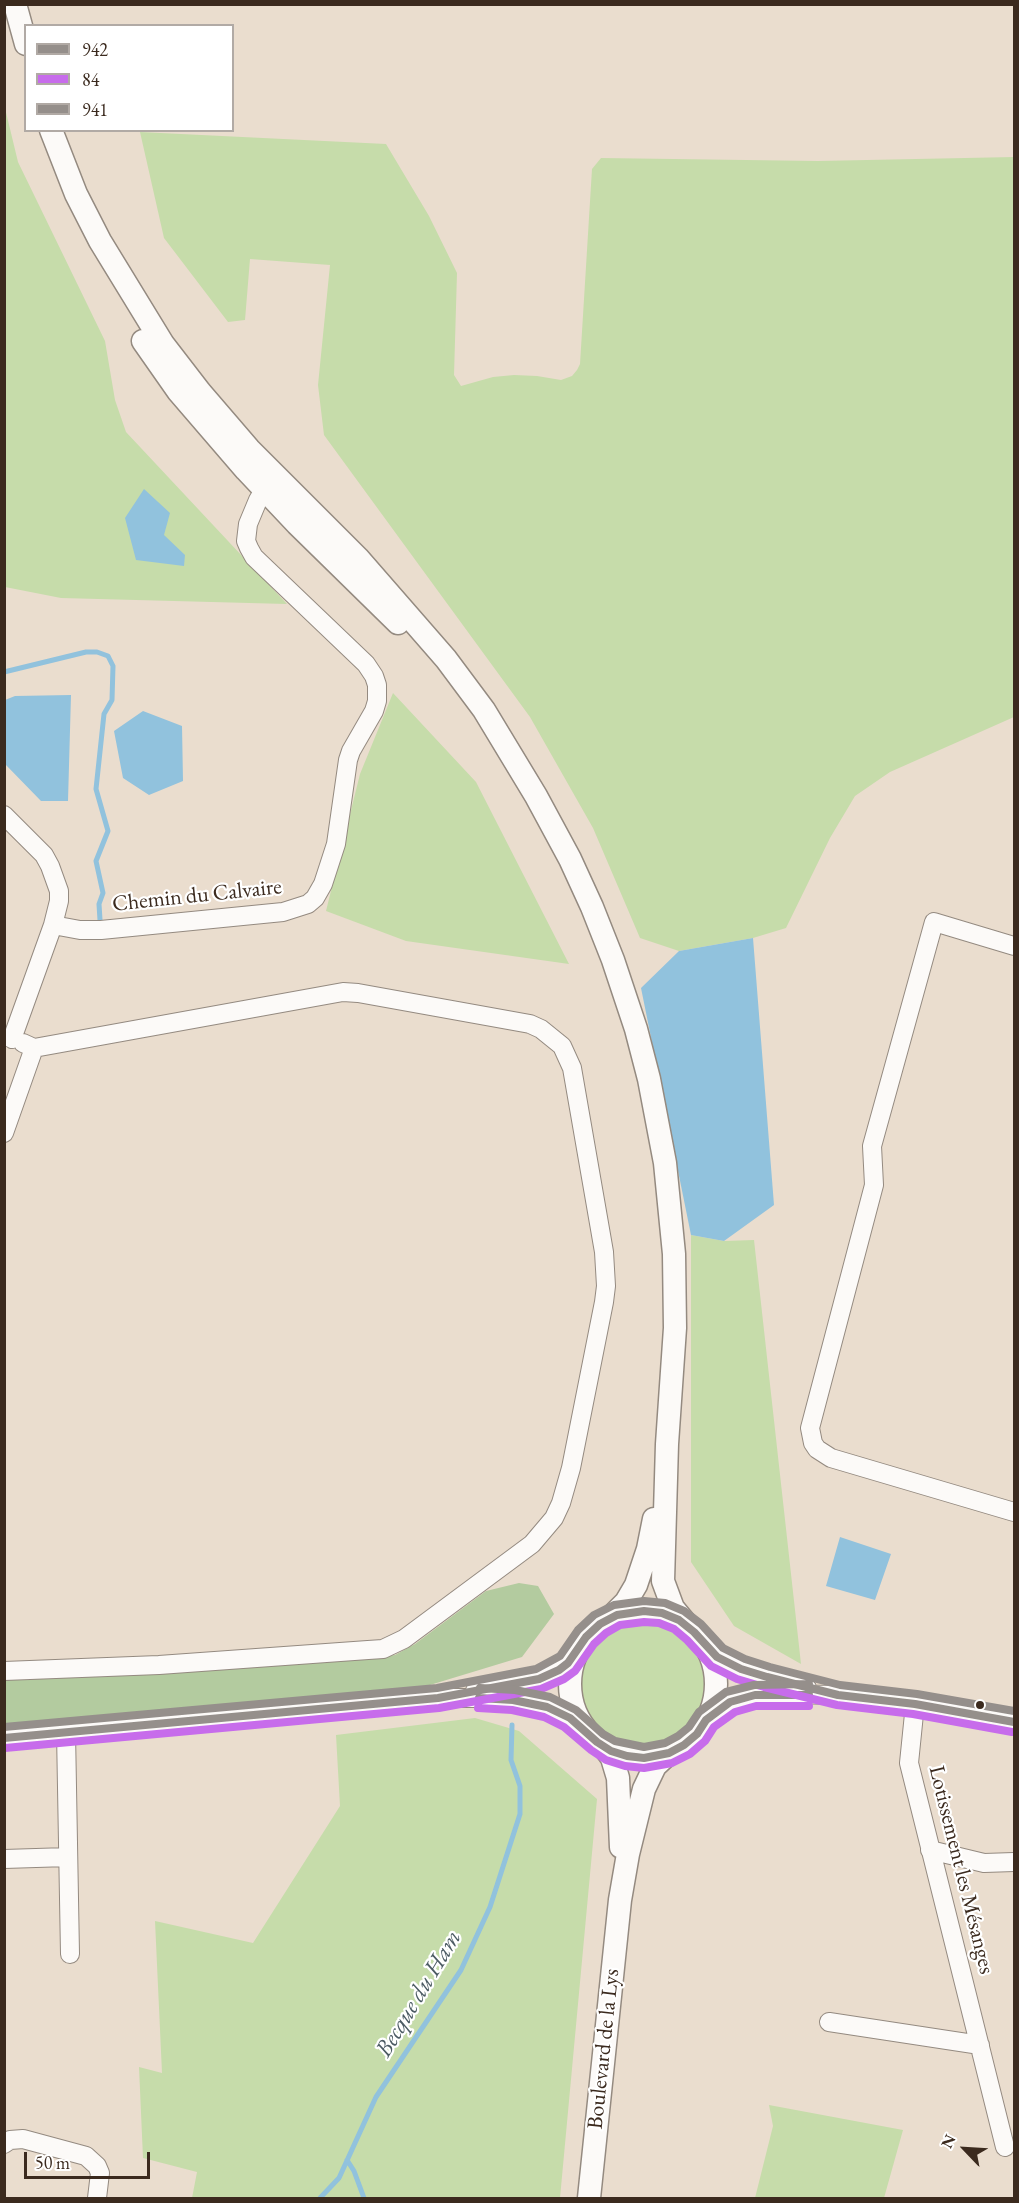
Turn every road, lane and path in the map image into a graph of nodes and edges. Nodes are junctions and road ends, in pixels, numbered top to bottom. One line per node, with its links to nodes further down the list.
1 (15, 4): 2 (main road)
2 (24, 37)
3 (50, 132): 4 (main road)
4 (269, 482): 6 (street, Chemin du Calvaire); 11 (main road)
5 (4, 815): 6 (street)
6 (53, 925): 8 (street)
7 (1014, 946): 12 (street)
8 (8, 1038): 9 (street)
9 (34, 1048): 10 (street); 17 (street)
10 (4, 1133)
11 (667, 1444): 13 (main road); 14 (main road)
12 (1014, 1512)
13 (608, 1619): 14 (main road); 16 (main road)
14 (687, 1625): 15 (main road)
15 (706, 1646): 18 (street); 21 (main road)
16 (577, 1653): 19 (street); 23 (main road)
17 (4, 1671)
18 (838, 1695): 20 (street); 21 (street)
19 (438, 1698): 23 (street); 24 (street)
20 (915, 1704): 22 (street); 28 (street, Lotissement les Mésanges)
21 (706, 1720): 27 (main road)
22 (1014, 1722)
23 (585, 1730): 26 (main road)
24 (66, 1732): 25 (street); 29 (street)
25 (4, 1738)
26 (604, 1747): 27 (main road); 32 (main road, Boulevard de la Lys)
27 (669, 1753): 32 (main road, Boulevard de la Lys)
28 (930, 1850): 31 (street); 35 (street, Lotissement les Mésanges)
29 (68, 1857): 30 (street); 33 (street)
30 (4, 1859)
31 (1014, 1862)
32 (620, 1900): 39 (main road, Boulevard de la Lys)
33 (70, 1954)
34 (829, 2022): 35 (street)
35 (980, 2045): 37 (street, Lotissement les Mésanges)
36 (4, 2144): 38 (street)
37 (1005, 2147)
38 (97, 2199)
39 (589, 2199)

